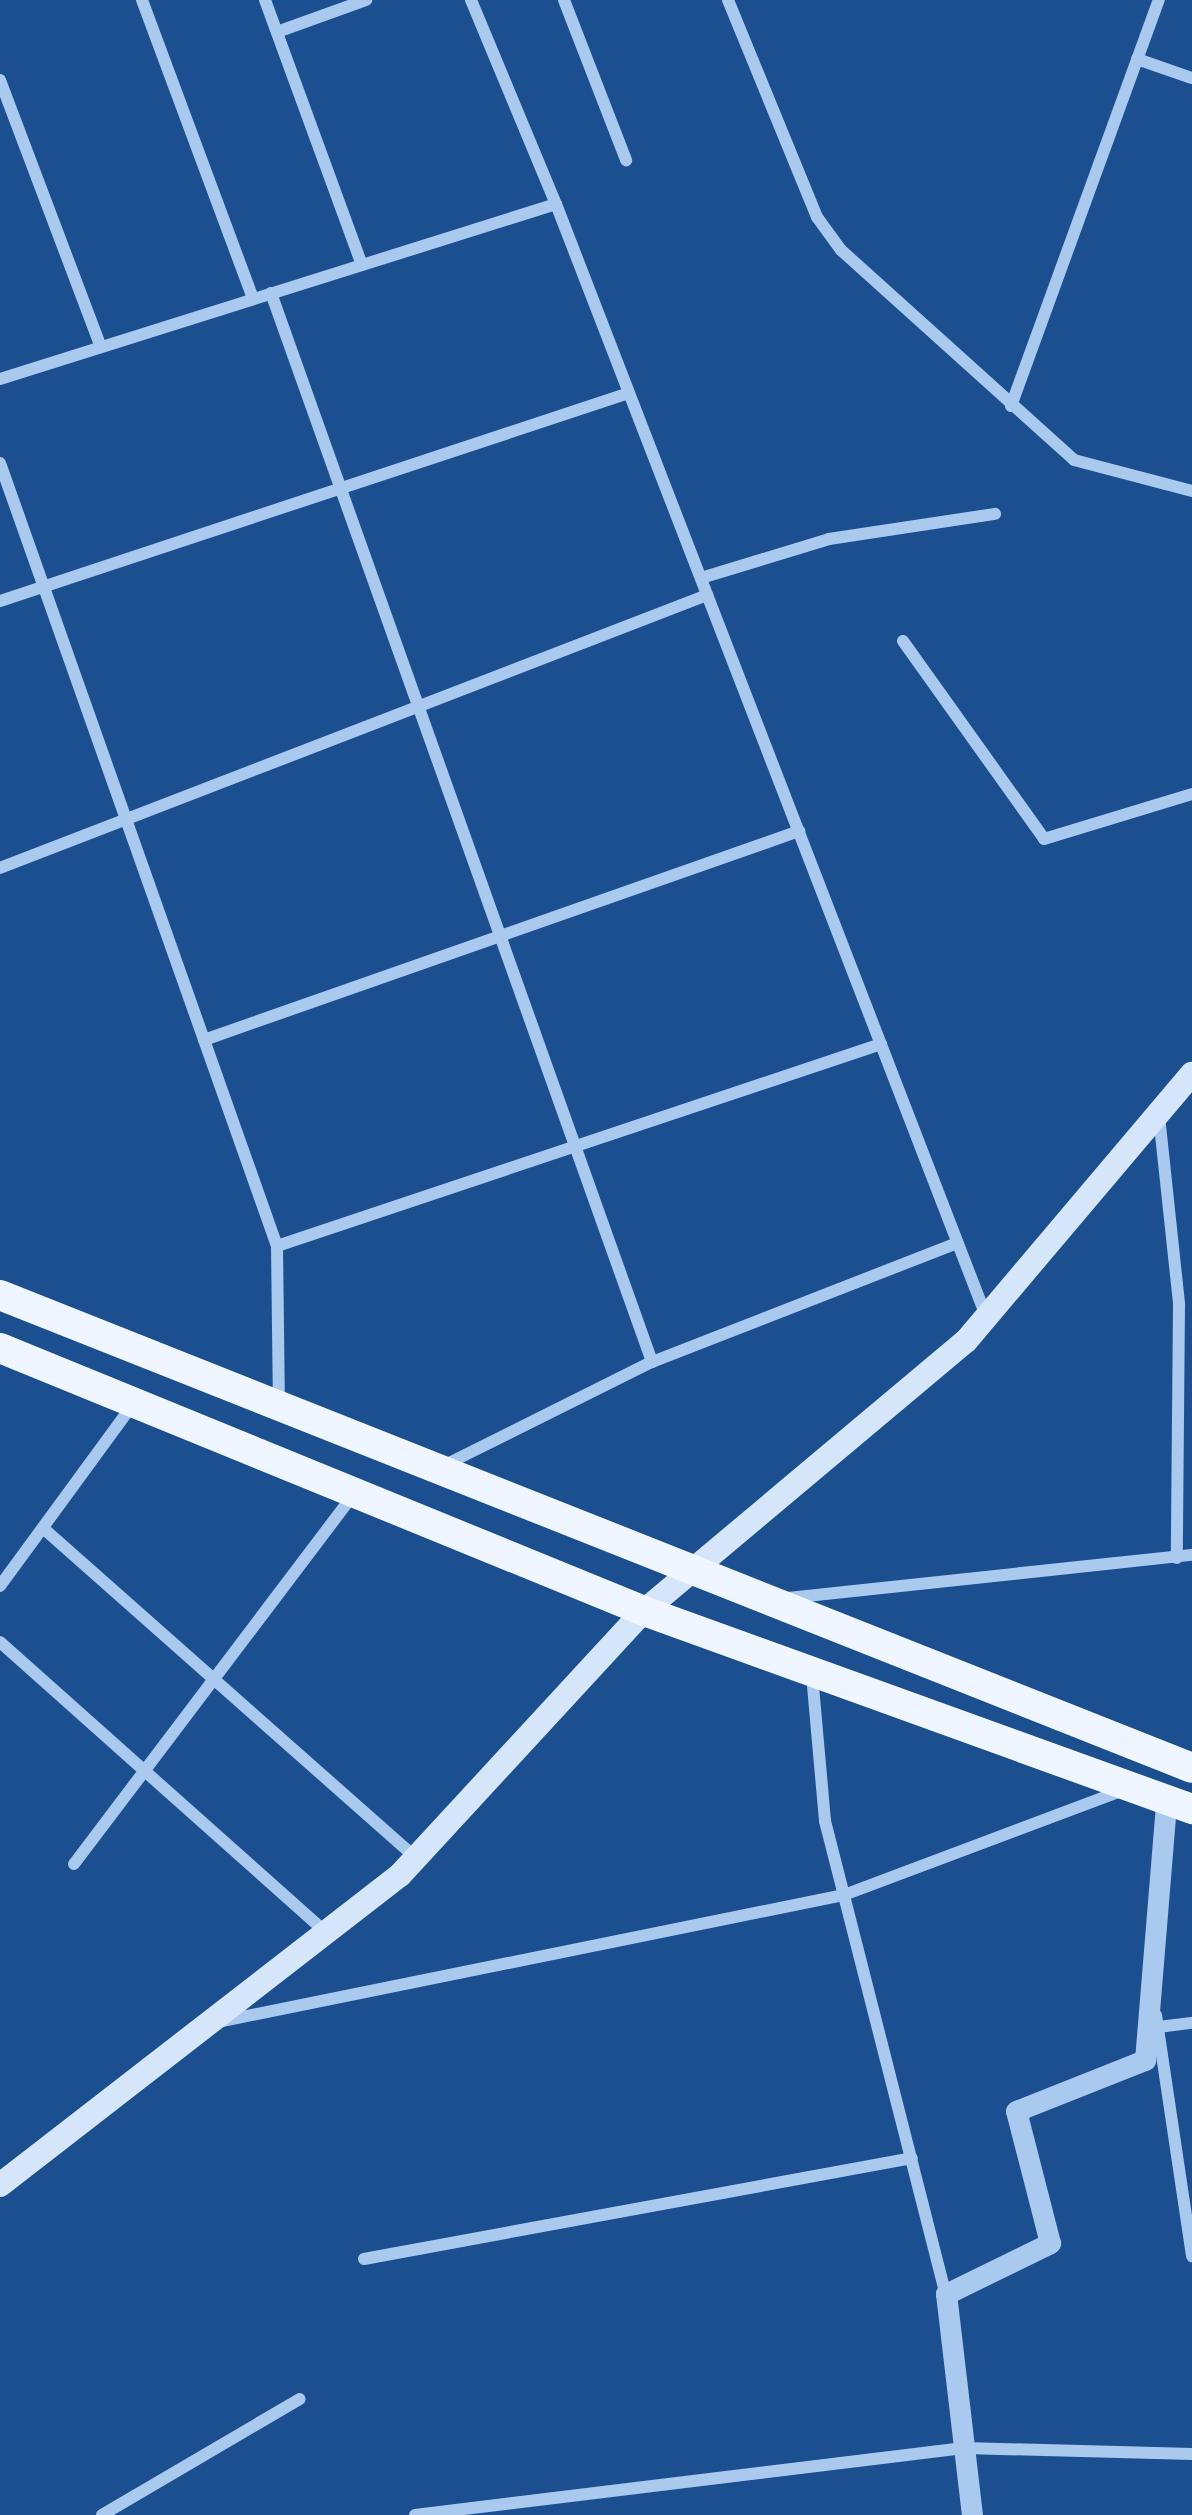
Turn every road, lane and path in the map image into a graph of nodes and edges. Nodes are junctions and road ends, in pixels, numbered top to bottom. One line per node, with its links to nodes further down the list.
1 (142, 0): 16 (street)
2 (265, 0): 8 (street)
3 (366, 0): 8 (street)
4 (472, 0): 13 (street)
5 (564, 0): 12 (street)
6 (728, 0): 20 (street)
7 (1159, 0): 9 (street)
8 (278, 32): 14 (street)
9 (1138, 59): 10 (street); 20 (street)
10 (1192, 78)
11 (0, 80): 17 (street)
12 (626, 160)
13 (556, 204): 14 (street); 19 (street)
14 (362, 265): 15 (street)
15 (271, 293): 16 (street); 22 (street)
16 (254, 299): 17 (street)
17 (101, 346): 18 (street)
18 (0, 379)
19 (629, 393): 22 (street); 25 (street)
20 (1011, 406): 23 (street)
21 (0, 464): 26 (street)
22 (339, 486): 26 (street); 30 (street)
23 (1192, 491)
24 (995, 514): 25 (street)
25 (701, 578): 27 (street)
26 (44, 585): 28 (street); 32 (street)
27 (707, 595): 30 (street); 33 (street)
28 (0, 601)
29 (903, 640): 31 (street)
30 (420, 714): 32 (street); 35 (street)
31 (1192, 794)
32 (128, 824): 34 (street); 36 (street)
33 (799, 831): 35 (street); 37 (street)
34 (0, 868)
35 (501, 939): 36 (street); 40 (street)
36 (204, 1040): 42 (street)
37 (881, 1044): 40 (street); 41 (street)
38 (1192, 1074): 39 (main road)
39 (1159, 1113): 44 (main road); 52 (street)
40 (574, 1145): 42 (street); 46 (street)
41 (958, 1243): 44 (street); 46 (street)
42 (277, 1246): 48 (street)
43 (0, 1295): 48 (main road)
44 (987, 1317): 53 (main road)
45 (0, 1348): 47 (main road)
46 (652, 1362): 49 (street)
47 (134, 1403): 50 (main road); 51 (street)
48 (279, 1408): 49 (main road)
49 (433, 1471): 53 (main road)
50 (356, 1492): 56 (main road); 59 (street)
51 (43, 1528): 54 (street); 59 (street)
52 (1185, 1557): 55 (street)
53 (688, 1574): 55 (main road); 56 (main road)
54 (0, 1586)
55 (757, 1601): 60 (main road)
56 (644, 1610): 58 (main road); 64 (main road)
57 (0, 1642): 61 (street)
58 (812, 1672): 62 (main road); 66 (street)
59 (214, 1680): 61 (street); 64 (street)
60 (1192, 1768)
61 (145, 1770): 65 (street); 67 (street)
62 (1129, 1788): 63 (main road); 66 (street)
63 (1179, 1806): 68 (street)
64 (416, 1858): 67 (main road)
65 (74, 1864)
66 (844, 1895): 69 (street); 71 (street)
67 (326, 1932): 69 (main road)
68 (1157, 2021): 70 (street); 73 (street); 75 (street)
69 (209, 2023): 72 (main road)
70 (1192, 2023)
71 (912, 2158): 74 (street); 75 (street)
72 (0, 2186)
73 (1192, 2256)
74 (364, 2259)
75 (946, 2294): 77 (street)
76 (300, 2399): 79 (street)
77 (964, 2448): 78 (street); 80 (street); 81 (street)
78 (1192, 2455)
79 (102, 2515)
80 (415, 2515)
81 (971, 2515)

